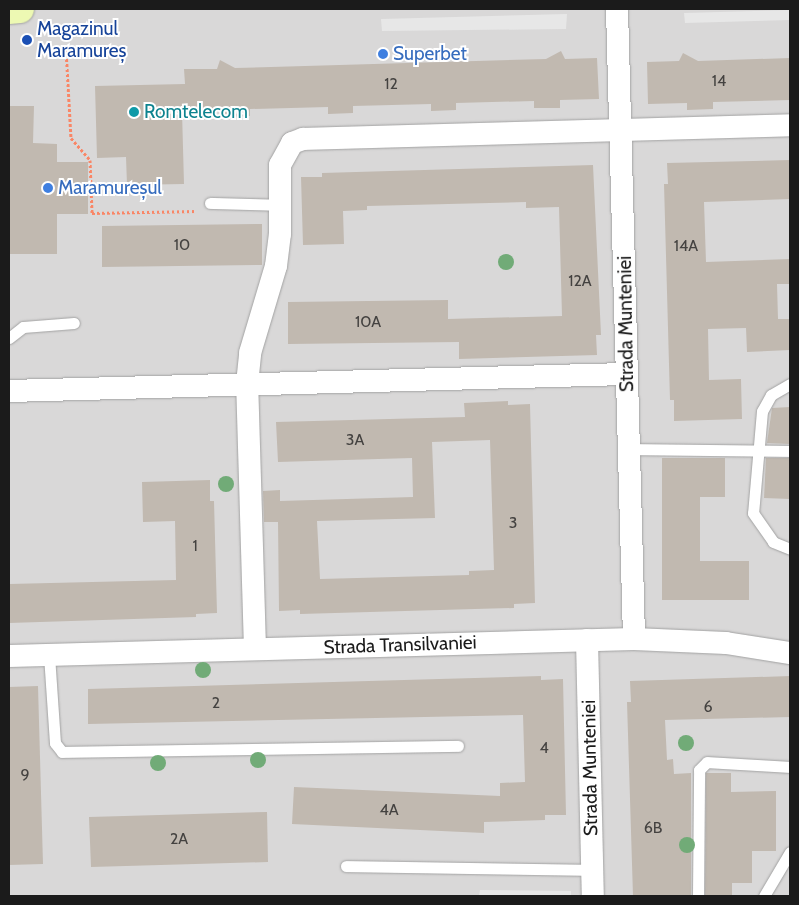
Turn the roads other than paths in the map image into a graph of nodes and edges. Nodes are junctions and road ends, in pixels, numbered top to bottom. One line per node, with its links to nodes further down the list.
1 (20, 9): 3 (main road)
2 (617, 9): 5 (street, Strada Munteniei)
3 (9, 10)
4 (790, 125): 5 (street)
5 (621, 130): 7 (street); 10 (street, Strada Munteniei)
6 (210, 204): 7 (lane)
7 (280, 205): 11 (street)
8 (74, 323): 9 (lane)
9 (9, 338)
10 (627, 374): 11 (street); 14 (street, Strada Munteniei)
11 (247, 384): 13 (street); 20 (street)
12 (790, 384): 15 (lane)
13 (9, 391)
14 (629, 449): 15 (lane); 18 (street, Strada Munteniei)
15 (756, 450): 16 (lane); 17 (lane)
16 (790, 451)
17 (790, 549)
18 (634, 639): 19 (street, Strada Transilvaniei); 21 (street, Strada Transilvaniei)
19 (587, 640): 20 (street, Strada Transilvaniei); 28 (street, Strada Munteniei)
20 (254, 649): 22 (street, Strada Transilvaniei)
21 (790, 653)
22 (49, 655): 23 (street, Strada Transilvaniei); 24 (lane)
23 (9, 656)
24 (458, 746)
25 (790, 768): 30 (lane)
26 (790, 852): 31 (lane)
27 (346, 866): 28 (lane)
28 (593, 870): 29 (street, Strada Munteniei)
29 (594, 896)
30 (698, 896)
31 (764, 896)

